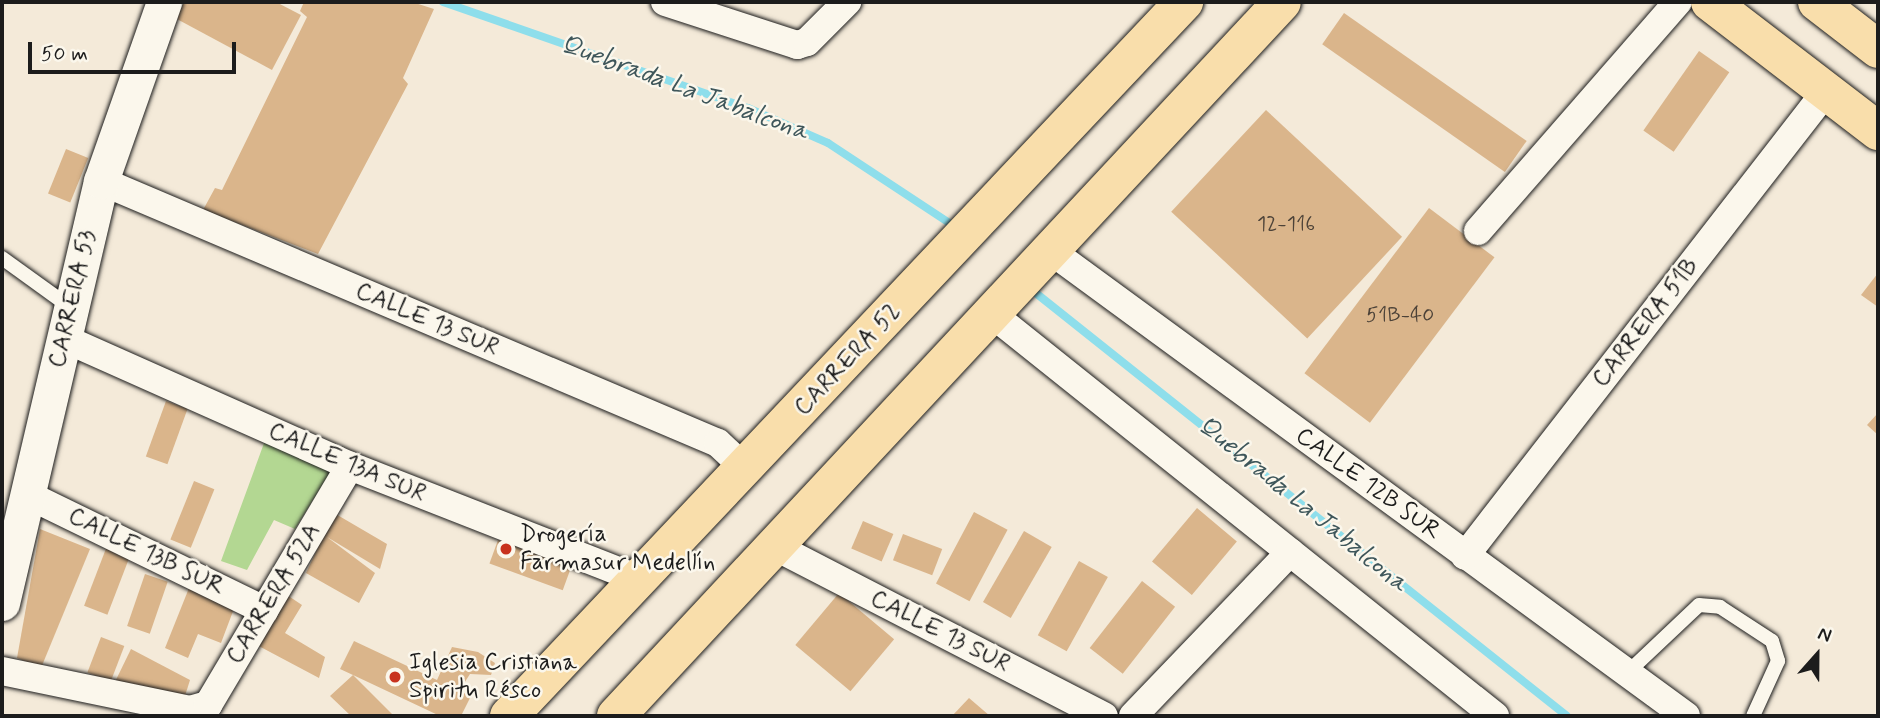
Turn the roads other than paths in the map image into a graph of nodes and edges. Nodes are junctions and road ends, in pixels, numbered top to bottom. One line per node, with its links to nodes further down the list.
1 (164, 2): 12 (street, CARRERA 53)
2 (665, 2): 3 (street)
3 (847, 2)
4 (1184, 2): 19 (main road, CARRERA 52)
5 (1678, 2): 13 (street)
6 (1710, 2): 10 (main road)
7 (1817, 2): 9 (main road)
8 (1275, 4): 14 (main road)
9 (1878, 49)
10 (1826, 90): 11 (main road); 23 (street, CARRERA 51B)
11 (1878, 131)
12 (101, 181): 17 (street, CARRERA 53); 19 (street, CALLE 13 SUR)
13 (1478, 232)
14 (1051, 251): 16 (main road); 23 (street, CALLE 12B SUR)
15 (2, 258): 17 (lane, CALLE 13A SUR)
16 (992, 314): 21 (main road); 22 (street)
17 (67, 323): 18 (street, CALLE 13A SUR); 20 (street, CARRERA 53)
18 (350, 466): 24 (street, CALLE 13A SUR); 26 (street, CARRERA 52A)
19 (746, 470): 24 (main road, CARRERA 52)
20 (27, 495): 25 (street, CARRERA 53); 26 (street, CALLE 13B SUR)
21 (776, 547): 30 (main road); 31 (street, CALLE 13 SUR)
22 (1290, 552): 32 (street); 33 (street)
23 (1465, 556): 28 (street, CALLE 12B SUR)
24 (636, 578): 29 (main road, CARRERA 52)
25 (2, 603)
26 (264, 610): 27 (street, CARRERA 52A)
27 (2, 671)
28 (1626, 674): 34 (street, CALLE 12B SUR); 35 (lane)
29 (509, 716)
30 (615, 716)
31 (1104, 716)
32 (1133, 716)
33 (1495, 716)
34 (1686, 716)
35 (1752, 716)

